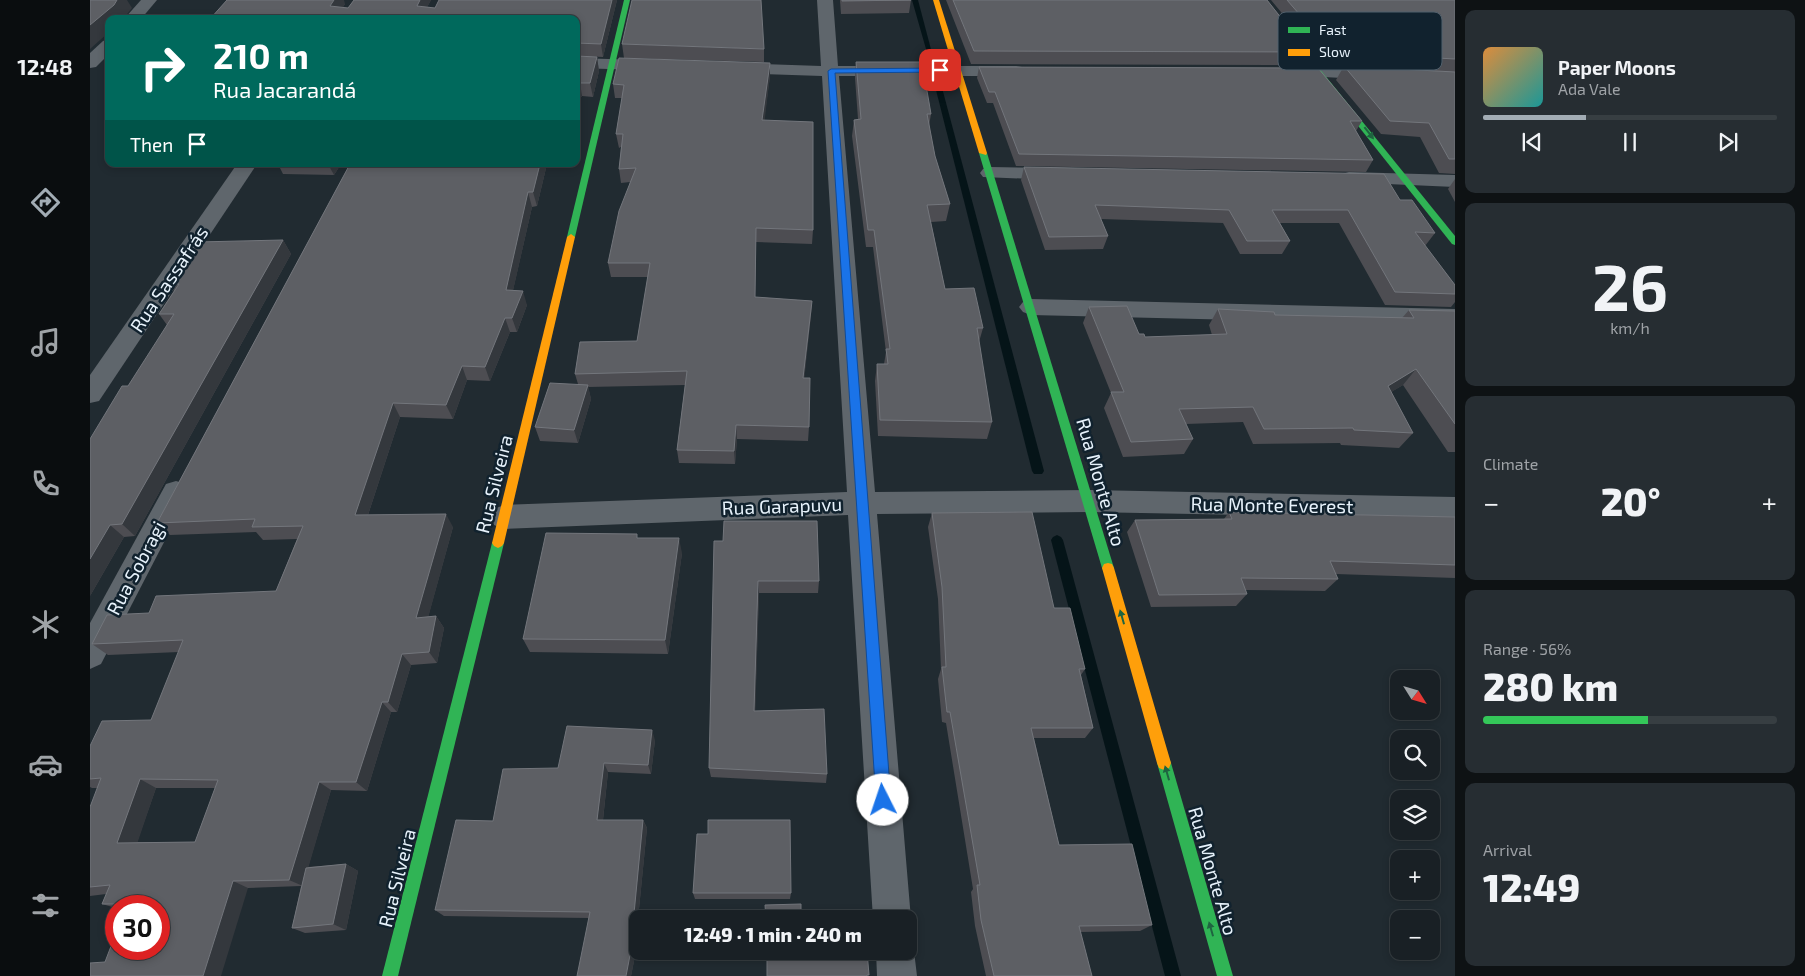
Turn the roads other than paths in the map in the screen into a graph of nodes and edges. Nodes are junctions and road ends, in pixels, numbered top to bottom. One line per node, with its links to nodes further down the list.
1 (149, 0): 6 (street)
2 (627, 0): 9 (street, Rua Silveira)
3 (825, 0): 13 (street)
4 (936, 0): 12 (street, Rua Monte Alto)
5 (1261, 0): 7 (street)
6 (136, 15)
7 (1278, 21)
8 (580, 63): 9 (street)
9 (612, 64): 10 (street); 32 (street, Rua Silveira)
10 (662, 66)
11 (722, 68): 13 (street)
12 (958, 70): 13 (street); 14 (street); 19 (street, Rua Monte Alto)
13 (831, 71): 30 (street)
14 (1036, 71)
15 (1271, 71): 16 (street)
16 (1320, 72): 17 (street); 22 (street, one-way to 22)
17 (1455, 79)
18 (245, 167): 27 (street, Rua Sassafrás)
19 (990, 173): 20 (street); 25 (street, Rua Monte Alto)
20 (1079, 174)
21 (1326, 178): 22 (street)
22 (1406, 179): 23 (street); 24 (street)
23 (1455, 181)
24 (1455, 242)
25 (1031, 307): 26 (street); 29 (street, Rua Monte Alto)
26 (1455, 317)
27 (90, 394)
28 (188, 470): 33 (street, Rua Sobragi)
29 (1089, 501): 30 (street, Rua Garapuvu); 31 (street, Rua Monte Everest); 38 (street, Rua Monte Alto, one-way to 29)
30 (861, 503): 32 (street, Rua Garapuvu); 34 (street)
31 (1455, 508)
32 (504, 517): 36 (street, Rua Silveira)
33 (90, 654)
34 (891, 910)
35 (896, 960): 37 (street)
36 (390, 976)
37 (897, 976)
38 (1225, 976)

